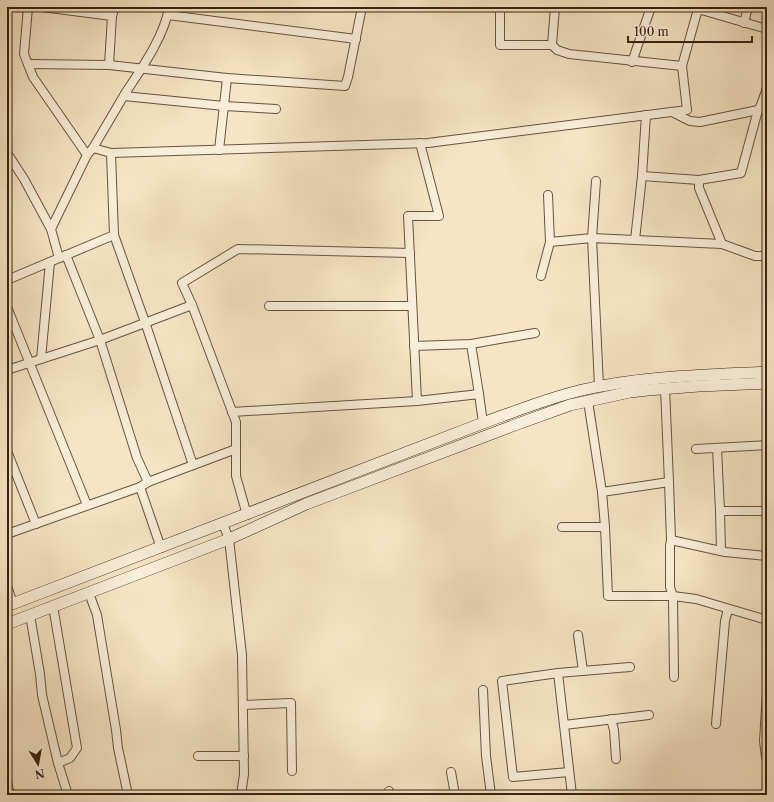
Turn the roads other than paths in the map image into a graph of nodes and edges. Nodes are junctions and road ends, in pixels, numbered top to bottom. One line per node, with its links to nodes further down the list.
1 (28, 7): 2 (street); 18 (street)
2 (32, 7)
3 (42, 7): 12 (street)
4 (115, 7): 12 (street)
5 (362, 7): 15 (street)
6 (500, 7): 16 (street)
7 (555, 7): 16 (street)
8 (651, 7): 17 (street)
9 (748, 7): 13 (street)
10 (697, 8): 13 (street); 20 (street)
11 (168, 11): 15 (street); 21 (street)
12 (112, 16): 19 (street)
13 (744, 23): 14 (street)
14 (767, 29)
15 (356, 39): 22 (street)
16 (552, 45): 17 (street)
17 (632, 62): 20 (street)
18 (28, 64): 19 (street); 35 (street)
19 (109, 65): 21 (street)
20 (682, 66): 28 (street)
21 (141, 69): 22 (street); 24 (street)
22 (227, 78): 25 (street)
23 (767, 88): 27 (street)
24 (124, 96): 25 (street); 31 (street)
25 (224, 106): 26 (street); 32 (street)
26 (276, 109)
27 (758, 110): 28 (street); 37 (street)
28 (672, 112): 29 (street)
29 (646, 115): 30 (street); 36 (street)
30 (420, 143): 32 (street); 46 (street)
31 (93, 148): 34 (street); 35 (street)
32 (220, 150): 34 (street)
33 (7, 153): 40 (street)
34 (111, 153): 41 (street)
35 (87, 155): 40 (street)
36 (642, 176): 37 (street); 43 (street)
37 (699, 180): 45 (street)
38 (596, 181): 42 (street)
39 (548, 195): 44 (street)
40 (51, 229): 48 (street)
41 (114, 234): 48 (street); 56 (street)
42 (592, 238): 43 (street); 44 (street); 66 (street)
43 (634, 240): 45 (street)
44 (550, 242): 50 (street)
45 (722, 244): 47 (street)
46 (410, 253): 52 (street); 54 (street)
47 (767, 256)
48 (62, 257): 49 (street); 58 (street)
49 (50, 262): 51 (street); 61 (street)
50 (541, 276)
51 (7, 280)
52 (192, 304): 56 (street); 71 (street)
53 (269, 306): 54 (street)
54 (412, 306): 60 (street)
55 (7, 307): 62 (street)
56 (145, 322): 58 (street); 78 (street)
57 (535, 333): 59 (street)
58 (100, 340): 61 (street); 79 (street)
59 (471, 344): 60 (street); 68 (street)
60 (414, 346): 69 (street)
61 (41, 359): 62 (street)
62 (29, 362): 63 (street); 83 (street)
63 (7, 370)
64 (767, 372): 66 (street)
65 (767, 383): 67 (street)
66 (599, 386): 72 (street)
67 (665, 388): 70 (street); 80 (street)
68 (479, 394): 69 (street); 72 (street)
69 (417, 401): 71 (street)
70 (588, 401): 82 (street); 92 (street)
71 (232, 412): 75 (street)
72 (483, 423): 86 (street)
73 (767, 445): 74 (street)
74 (717, 448): 76 (street); 84 (street)
75 (236, 449): 78 (street); 86 (street)
76 (696, 449)
77 (7, 451): 87 (street)
78 (193, 465): 79 (street)
79 (148, 482): 81 (street)
80 (669, 482): 82 (street); 93 (street)
81 (140, 487): 83 (street); 94 (street)
82 (602, 492): 90 (street)
83 (87, 505): 87 (street)
84 (720, 511): 85 (street); 95 (street)
85 (767, 511)
86 (247, 515): 88 (street)
87 (36, 524): 91 (street)
88 (223, 524): 92 (street); 94 (street)
89 (562, 527): 90 (street)
90 (605, 527): 99 (street)
91 (7, 534)
92 (229, 539): 98 (street); 113 (street)
93 (672, 540): 95 (street); 99 (street)
94 (161, 548): 100 (street)
95 (721, 551): 96 (street)
96 (767, 556)
97 (7, 586): 100 (street)
98 (89, 593): 101 (street); 129 (street)
99 (673, 596): 102 (street); 110 (street)
100 (10, 605)
101 (53, 606): 103 (street); 122 (street)
102 (728, 608): 104 (street); 116 (street)
103 (30, 615): 105 (street); 122 (street)
104 (767, 620)
105 (7, 624)
106 (578, 635): 108 (street)
107 (630, 667): 108 (street)
108 (583, 671): 109 (street)
109 (558, 673): 117 (street); 125 (street)
110 (674, 677)
111 (483, 690): 132 (street)
112 (767, 693): 120 (street)
113 (243, 705): 119 (street); 123 (street)
114 (649, 715): 115 (street)
115 (610, 719): 117 (street); 121 (street)
116 (716, 724)
117 (564, 725): 125 (street)
118 (198, 756): 119 (street)
119 (244, 756): 130 (street)
120 (766, 757)
121 (616, 759)
122 (58, 763): 128 (street)
123 (292, 771)
124 (451, 772): 131 (street)
125 (569, 772): 133 (street)
126 (7, 782): 127 (street)
127 (10, 795)
128 (68, 795)
129 (128, 795)
130 (241, 795)
131 (455, 795)
132 (491, 795)
133 (572, 795)

